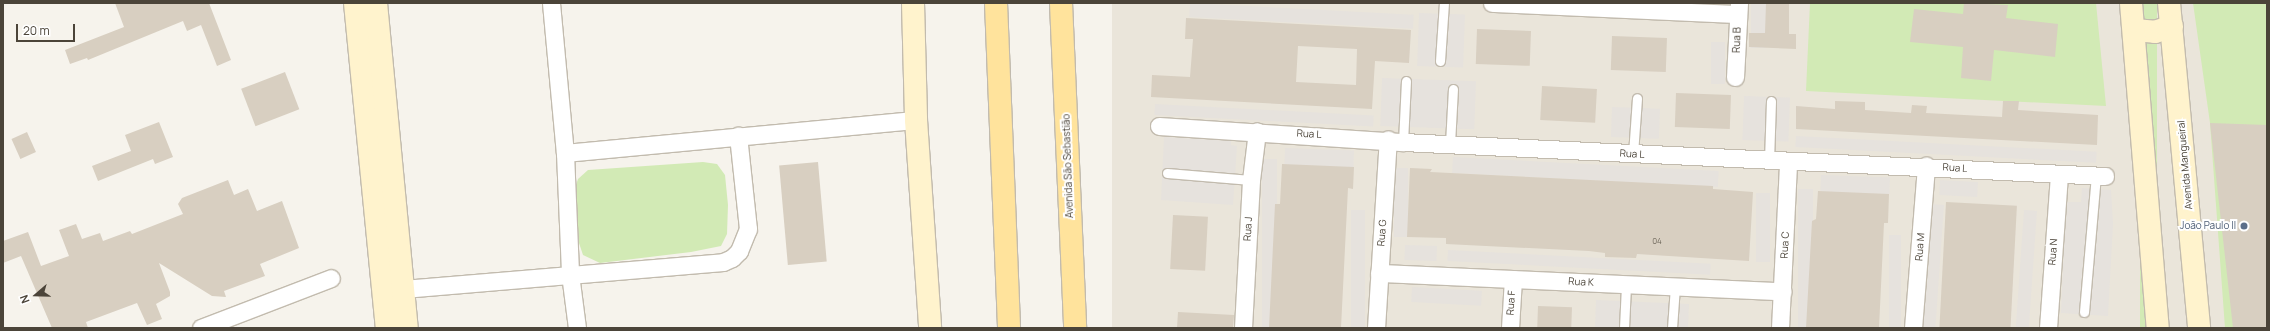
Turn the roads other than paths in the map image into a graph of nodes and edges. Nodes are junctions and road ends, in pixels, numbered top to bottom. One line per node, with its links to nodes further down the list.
1 (355, 3): 46 (street)
2 (376, 3): 42 (street)
3 (550, 3): 27 (street)
4 (913, 3): 21 (street)
5 (996, 3): 50 (main road)
6 (1061, 3): 51 (main road, Avenida São Sebastião)
7 (1444, 3): 15 (lane)
8 (1492, 3): 11 (street)
9 (2131, 3): 14 (street)
10 (2170, 3): 13 (street, Avenida Mangueiral)
11 (1609, 5): 12 (street)
12 (1738, 8): 16 (street, Rua B)
13 (2172, 26): 14 (street); 61 (street, Avenida Mangueiral)
14 (2134, 30): 60 (street)
15 (1440, 61)
16 (1735, 77)
17 (1406, 81): 25 (lane)
18 (1453, 89): 26 (lane)
19 (1637, 98): 28 (lane)
20 (1771, 101): 29 (lane)
21 (916, 120): 24 (street); 49 (street)
22 (1159, 126): 23 (street, Rua L)
23 (1257, 131): 25 (street, Rua L); 35 (street, Rua J)
24 (738, 136): 27 (street); 37 (street)
25 (1395, 140): 26 (street, Rua L); 36 (street, Rua G)
26 (1450, 144): 28 (street, Rua L)
27 (564, 153): 37 (street)
28 (1633, 154): 29 (street, Rua L)
29 (1769, 161): 30 (street, Rua L)
30 (1788, 162): 31 (street, Rua L); 43 (street, Rua C)
31 (1926, 166): 33 (street, Rua L); 58 (street, Rua M)
32 (1166, 173): 35 (lane)
33 (2059, 175): 34 (street, Rua L); 59 (street, Rua N)
34 (2101, 176): 44 (lane)
35 (1251, 180): 52 (street, Rua J)
36 (1379, 273): 39 (street, Rua K); 53 (street, Rua G)
37 (570, 274): 42 (street); 48 (street)
38 (331, 278): 45 (street)
39 (1513, 279): 40 (street, Rua K); 54 (street, Rua F)
40 (1626, 285): 41 (street, Rua K); 55 (lane)
41 (1675, 286): 43 (street, Rua K); 56 (lane)
42 (403, 289): 47 (street)
43 (1782, 291): 57 (street, Rua C)
44 (2084, 312)
45 (201, 328)
46 (387, 328)
47 (407, 328)
48 (577, 328)
49 (930, 328)
50 (1009, 328)
51 (1075, 328)
52 (1243, 328)
53 (1376, 328)
54 (1510, 328)
55 (1624, 328)
56 (1672, 328)
57 (1780, 328)
58 (1913, 328)
59 (2048, 328)
60 (2158, 328)
61 (2199, 328)

